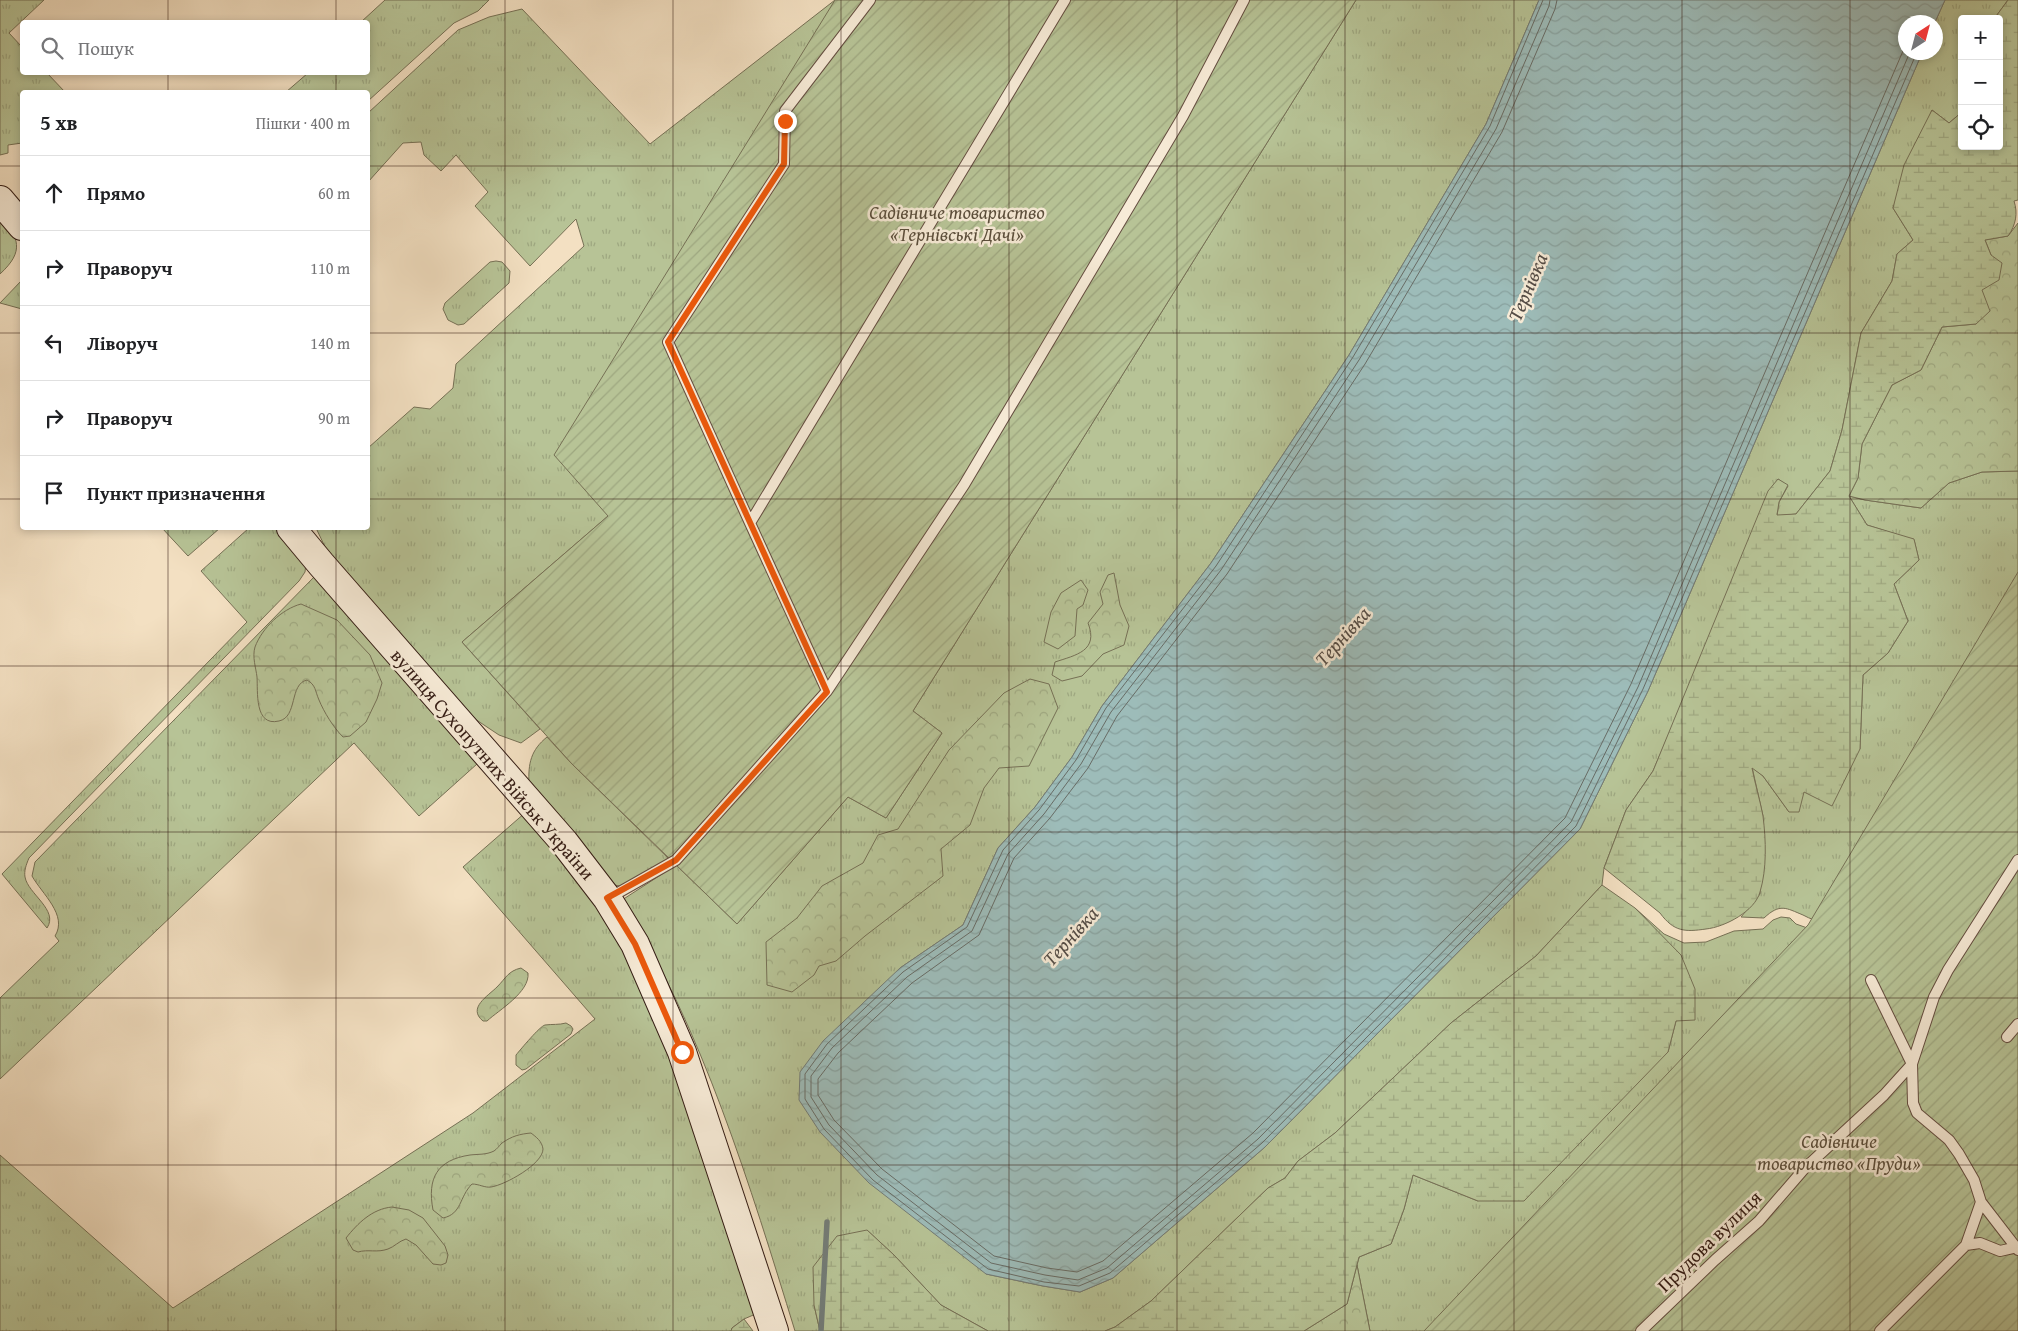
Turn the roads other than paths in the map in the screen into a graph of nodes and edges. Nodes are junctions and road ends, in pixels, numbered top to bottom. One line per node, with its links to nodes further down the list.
1 (870, 0): 6 (lane)
2 (1065, 0): 6 (lane)
3 (1243, 0): 8 (lane)
4 (0, 200): 5 (street)
5 (20, 224)
6 (750, 523): 8 (lane)
7 (293, 530): 10 (street, вулиця Сухопутних Військ України)
8 (827, 692): 10 (lane)
9 (2018, 860): 14 (lane, Прудова вулиця)
10 (607, 898): 18 (street, вулиця Сухопутних Військ України)
11 (1871, 980): 14 (lane)
12 (2018, 1024): 13 (lane)
13 (2007, 1037)
14 (1912, 1064): 15 (lane); 19 (lane, Прудова вулиця)
15 (1981, 1202): 16 (lane); 17 (lane)
16 (1966, 1245): 17 (lane); 20 (lane)
17 (2018, 1248)
18 (774, 1331)
19 (1641, 1331)
20 (1880, 1331)

